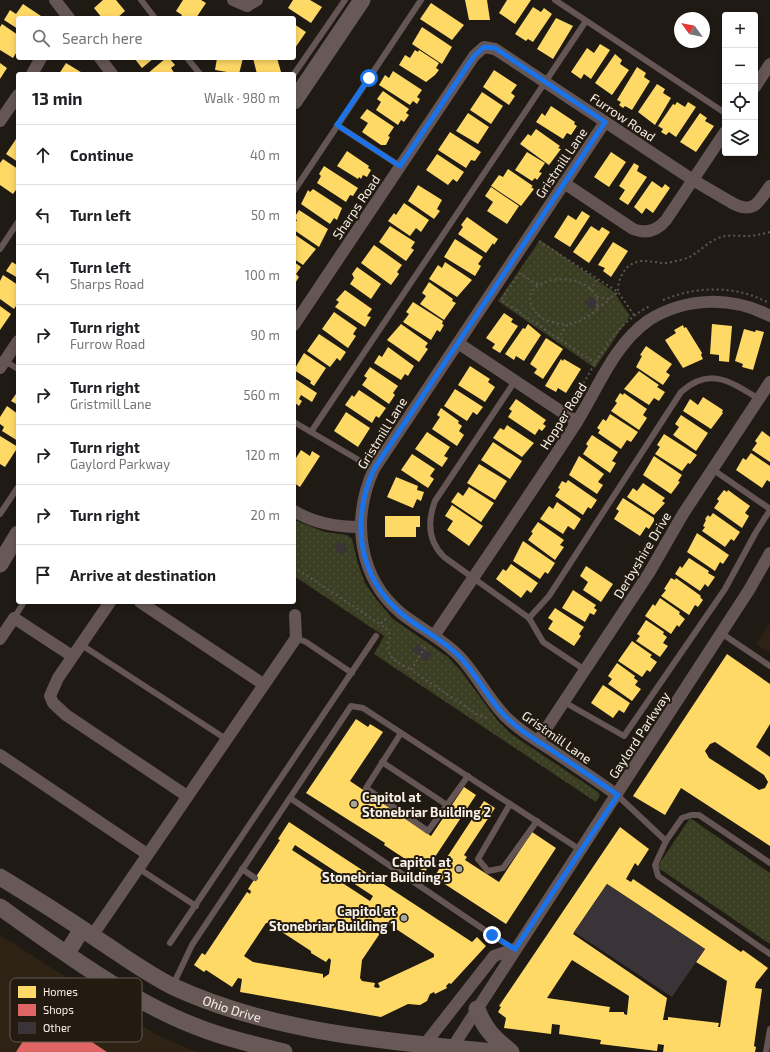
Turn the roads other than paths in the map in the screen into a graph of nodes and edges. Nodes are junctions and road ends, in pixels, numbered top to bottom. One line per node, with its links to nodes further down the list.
1 (55, 0): 9 (street)
2 (141, 0): 10 (lane)
3 (234, 0): 8 (street)
4 (345, 0): 20 (lane)
5 (362, 0): 24 (main road)
6 (421, 0): 28 (lane)
7 (555, 0): 11 (lane)
8 (252, 3)
9 (67, 16)
10 (153, 16)
11 (586, 21): 21 (lane); 25 (lane)
12 (484, 47): 21 (street, Furrow Road); 30 (street, Sharps Road)
13 (40, 60): 17 (street)
14 (102, 60): 18 (street)
15 (189, 60): 19 (lane)
16 (770, 64): 22 (street)
17 (33, 72)
18 (110, 72)
19 (198, 72)
20 (295, 72)
21 (546, 82): 27 (street, Furrow Road); 48 (lane)
22 (757, 84)
23 (16, 98): 26 (street)
24 (296, 98)
25 (722, 111)
26 (0, 121)
27 (605, 122): 31 (street, Furrow Road); 32 (street, Gristmill Lane)
28 (337, 125): 30 (lane); 34 (lane)
29 (722, 136): 31 (street)
30 (400, 166): 38 (street, Sharps Road)
31 (693, 180): 32 (street); 33 (street, Furrow Road)
32 (564, 183): 39 (street, Gristmill Lane)
33 (770, 186)
34 (296, 188)
35 (16, 225): 36 (lane)
36 (0, 249)
37 (770, 316): 46 (street, Hopper Road)
38 (296, 322)
39 (458, 343): 43 (street); 49 (street, Gristmill Lane)
40 (16, 344): 41 (street)
41 (2, 364): 42 (lane)
42 (16, 368)
43 (515, 381): 46 (street); 59 (lane)
44 (770, 382): 45 (street, Derbyshire Drive)
45 (759, 400): 50 (street, Derbyshire Drive); 65 (lane)
46 (577, 422): 59 (street, Hopper Road)
47 (296, 423): 48 (lane)
48 (312, 432): 49 (lane)
49 (374, 469): 55 (street, Gristmill Lane)
50 (712, 469): 52 (lane); 74 (street, Derbyshire Drive)
51 (16, 490): 54 (lane)
52 (770, 510): 77 (lane)
53 (296, 512): 55 (street)
54 (0, 514)
55 (360, 527): 68 (street, Gristmill Lane)
56 (16, 537): 58 (main road)
57 (770, 553): 66 (street, Gaylord Parkway)
58 (0, 564)
59 (473, 577): 65 (lane); 68 (street, Hopper Road)
60 (23, 604): 64 (lane)
61 (109, 604): 71 (street)
62 (143, 604): 76 (street)
63 (295, 615): 69 (street)
64 (14, 618): 70 (street); 72 (street)
65 (529, 618): 74 (lane)
66 (721, 633): 73 (lane); 84 (street, Gaylord Parkway)
67 (376, 636): 75 (lane)
68 (434, 636): 80 (street, Gristmill Lane)
69 (296, 638): 75 (lane); 76 (street)
70 (0, 639)
71 (80, 644): 72 (street); 79 (lane)
72 (72, 656): 85 (street)
73 (770, 666)
74 (585, 670): 77 (street, Derbyshire Drive)
75 (352, 673): 98 (lane)
76 (264, 684): 79 (street)
77 (564, 702): 80 (street, Derbyshire Drive)
78 (401, 733): 82 (lane); 83 (lane); 86 (lane)
79 (226, 739): 85 (street)
80 (538, 741): 84 (street, Gristmill Lane)
81 (0, 755): 92 (street)
82 (382, 762): 88 (lane); 88 (lane)
83 (468, 776): 87 (lane); 88 (lane)
84 (618, 795): 90 (lane); 91 (street, Gaylord Parkway)
85 (187, 796): 92 (street)
86 (290, 798): 95 (lane); 102 (lane)
87 (510, 804): 89 (lane); 89 (lane)
88 (447, 805)
89 (537, 821): 91 (lane)
90 (666, 841): 93 (lane); 104 (lane)
91 (582, 851): 102 (street, Gaylord Parkway)
92 (147, 854): 94 (street)
93 (770, 863)
94 (138, 868): 98 (lane); 100 (street)
95 (242, 869): 97 (lane); 106 (lane)
96 (0, 877): 100 (main road, Ohio Drive)
97 (255, 878)
98 (196, 906): 101 (lane)
99 (0, 907): 103 (main road)
100 (87, 932): 103 (main road); 106 (main road, Ohio Drive)
101 (170, 943)
102 (515, 949): 108 (street, Gaylord Parkway); 110 (street)
103 (67, 953): 105 (main road)
104 (770, 954)
105 (105, 978)
106 (173, 986): 110 (main road, Ohio Drive)
107 (142, 999): 112 (main road)
108 (477, 1009): 111 (street, Gaylord Parkway); 114 (main road)
109 (770, 1029): 115 (lane)
110 (425, 1044): 111 (main road, Ohio Drive)
111 (452, 1048): 113 (main road, Ohio Drive)
112 (284, 1052)
113 (495, 1052)
114 (511, 1052)
115 (766, 1052)

